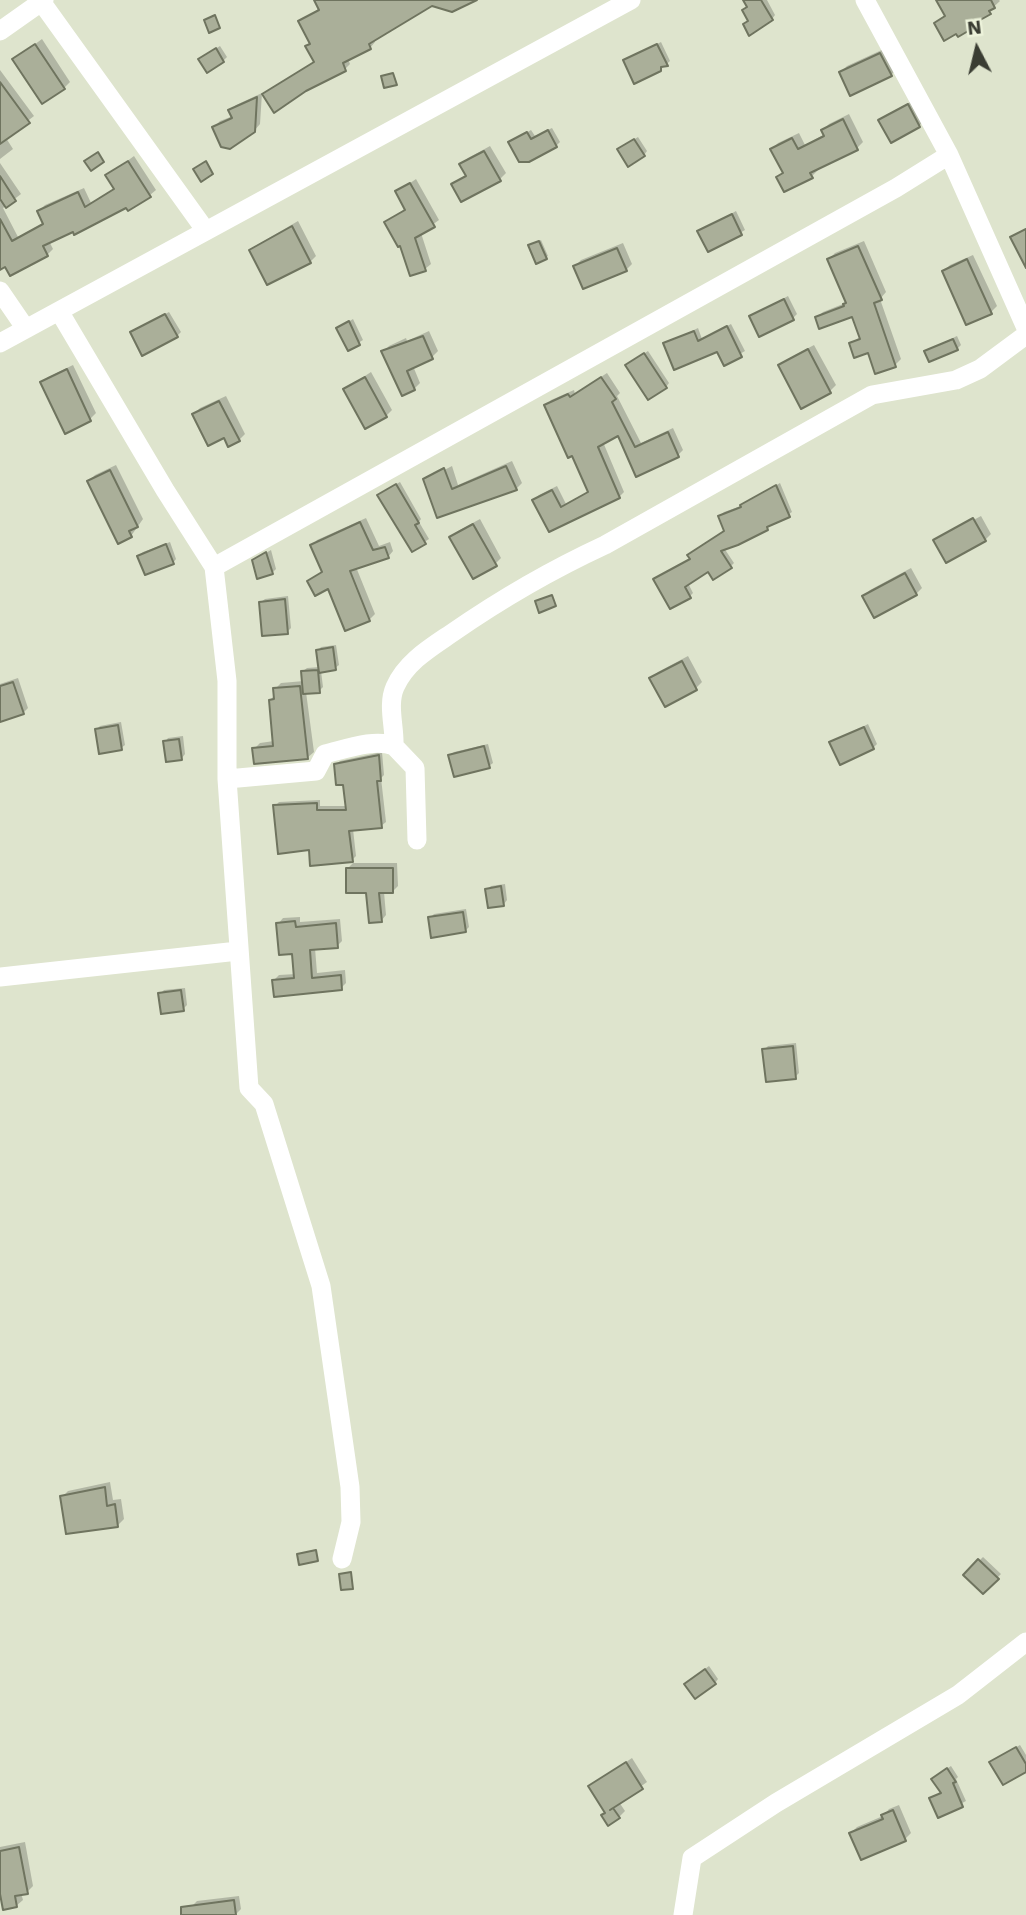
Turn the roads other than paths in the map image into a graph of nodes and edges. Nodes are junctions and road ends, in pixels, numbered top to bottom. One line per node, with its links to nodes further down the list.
1 (631, 0): 6 (street)
2 (865, 0): 5 (street)
3 (42, 1): 4 (street); 6 (street)
4 (0, 31)
5 (948, 155): 10 (street); 13 (street)
6 (206, 231): 8 (street)
7 (0, 291): 9 (street)
8 (59, 310): 9 (street); 13 (street)
9 (26, 328): 12 (street)
10 (1026, 328)
11 (1026, 335): 14 (street)
12 (0, 343)
13 (214, 567): 15 (street)
14 (394, 746): 15 (street); 16 (street)
15 (227, 779): 17 (street)
16 (417, 840)
17 (238, 951): 18 (street); 19 (street)
18 (0, 978)
19 (342, 1559)
20 (1026, 1642): 21 (street)
21 (683, 1915)

